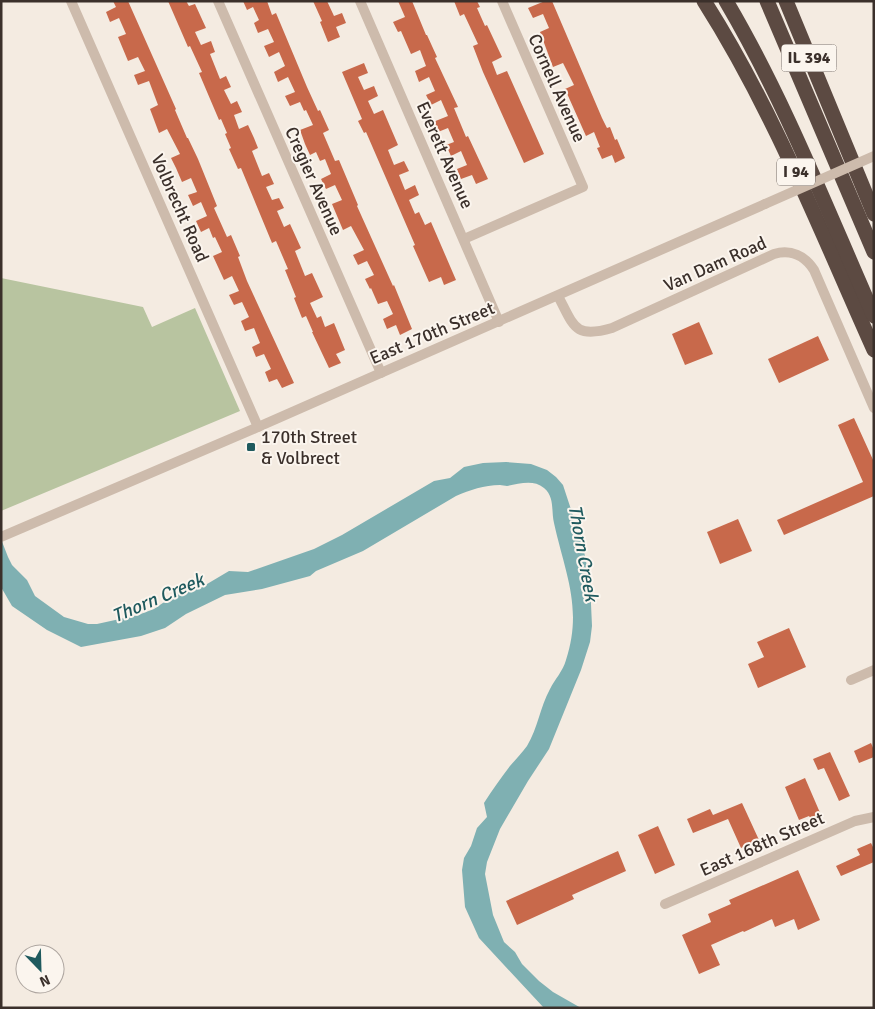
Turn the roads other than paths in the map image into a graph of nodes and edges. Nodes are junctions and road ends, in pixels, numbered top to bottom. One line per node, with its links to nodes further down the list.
1 (71, 1): 19 (street, Volbrecht Road)
2 (218, 1): 17 (street, Cregier Avenue)
3 (360, 1): 11 (street, Everett Avenue)
4 (502, 1): 11 (street, Cornell Avenue)
5 (704, 1): 16 (highway, I 94)
6 (726, 1): 14 (highway, IL 394)
7 (767, 1): 12 (highway, I 94)
8 (786, 1): 10 (highway, IL 394)
9 (874, 156): 13 (street, East 170th Street, bridge)
10 (874, 214)
11 (464, 239): 15 (street, Everett Avenue)
12 (874, 252)
13 (558, 296): 15 (street, East 170th Street); 18 (street, Van Dam Road)
14 (874, 316)
15 (499, 322): 17 (street, East 170th Street)
16 (874, 350)
17 (380, 373): 19 (street, East 170th Street)
18 (874, 408)
19 (258, 427): 20 (street, East 170th Street)
20 (1, 537)
21 (874, 670): 22 (street)
22 (851, 680)
23 (874, 817): 24 (street, East 168th Street)
24 (665, 904)

